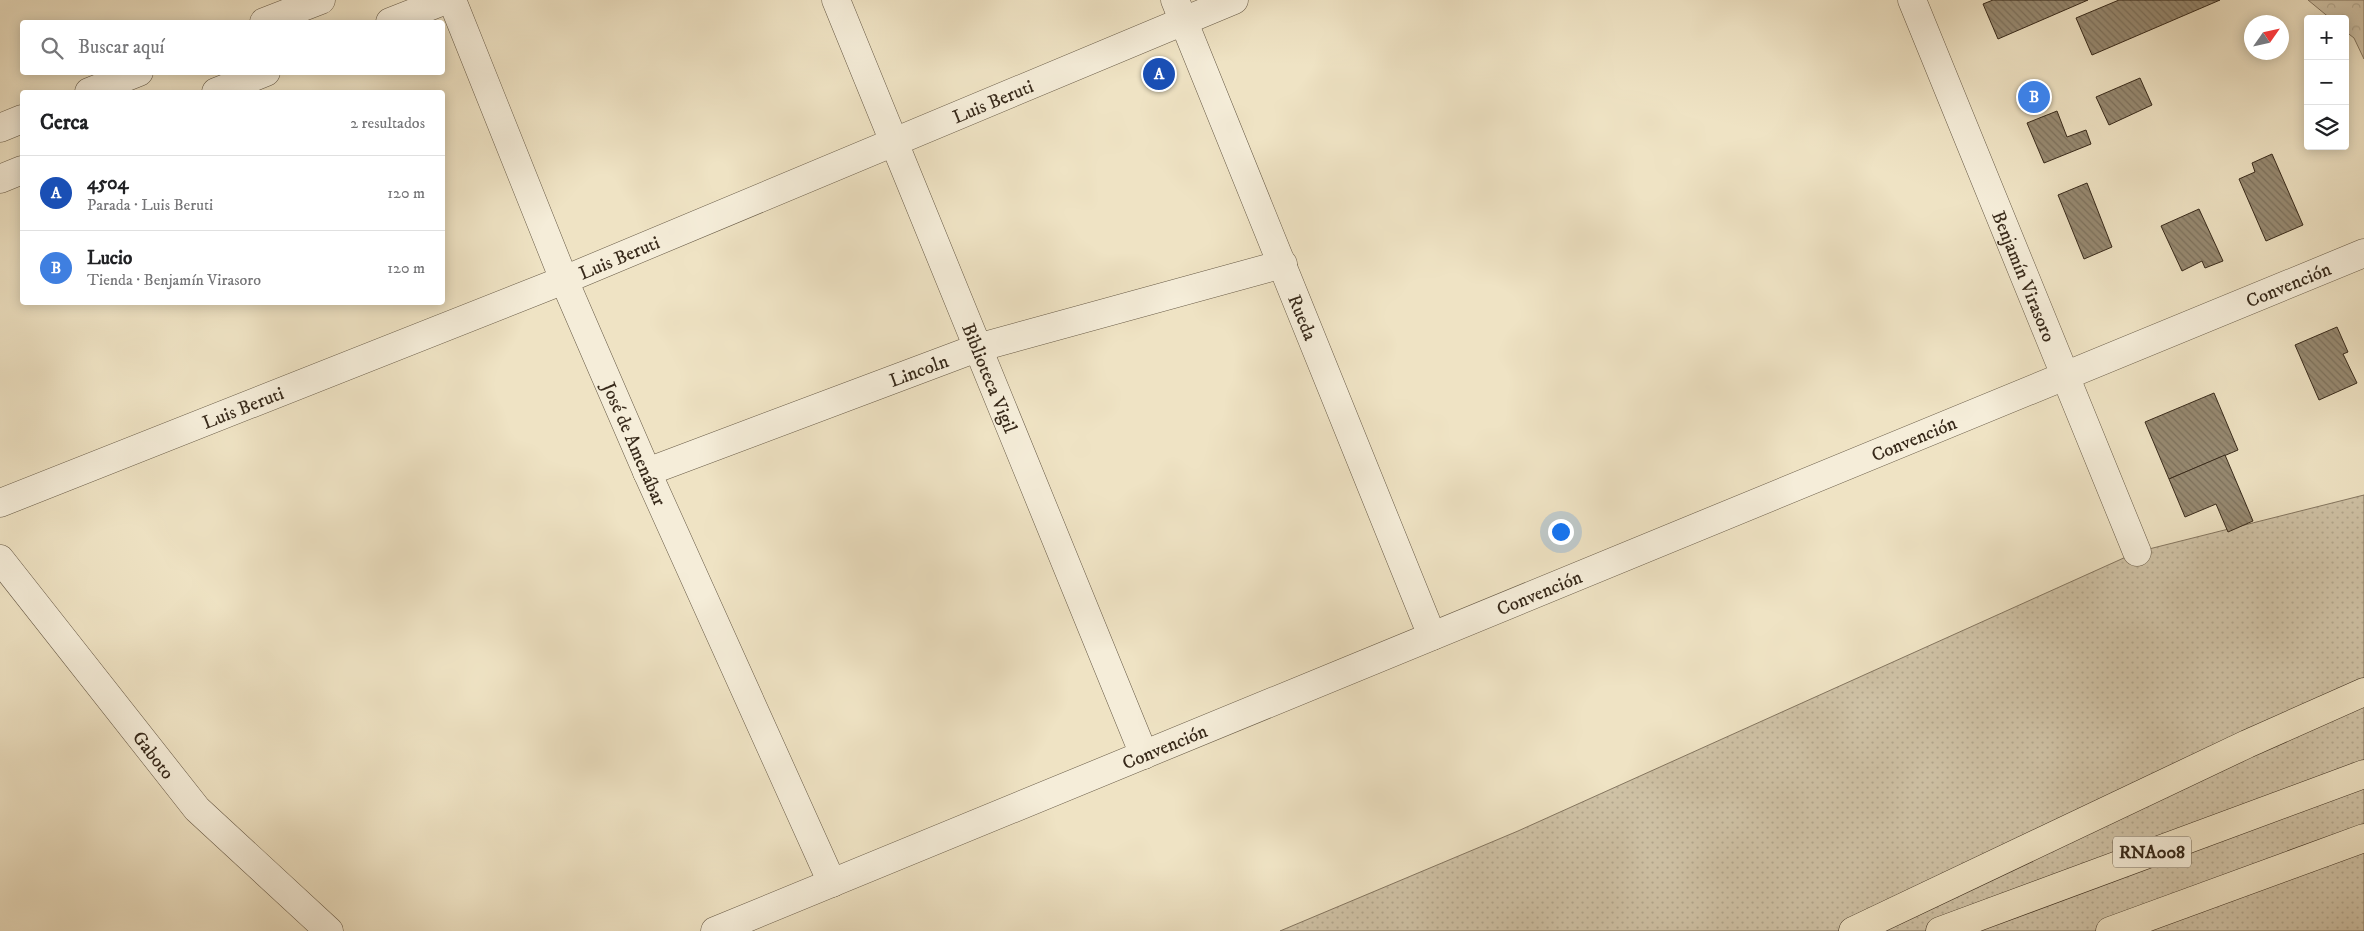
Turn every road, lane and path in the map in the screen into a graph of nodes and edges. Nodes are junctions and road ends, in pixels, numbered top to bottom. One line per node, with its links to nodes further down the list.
1 (321, 0): 8 (street)
2 (446, 0): 9 (street)
3 (452, 0): 21 (street, José de Amenábar)
4 (836, 0): 16 (street, Biblioteca Vigil)
5 (1234, 0): 7 (street, Luis Beruti)
6 (1912, 0): 23 (street, Benjamín Virasoro)
7 (1180, 10): 16 (street, Luis Beruti); 20 (street, Rueda)
8 (269, 20)
9 (395, 20)
10 (132, 75): 12 (street)
11 (258, 75): 13 (street)
12 (95, 90)
13 (221, 90)
14 (20, 120): 15 (street)
15 (0, 128)
16 (894, 142): 21 (street, Luis Beruti); 22 (street, Biblioteca Vigil)
17 (20, 171): 18 (street)
18 (0, 179)
19 (2364, 253): 23 (street, Convención)
20 (1283, 264): 22 (street, Lincoln); 28 (street, Rueda)
21 (564, 280): 24 (street, José de Amenábar); 25 (street, Luis Beruti)
22 (978, 348): 24 (street, Lincoln); 30 (street, Biblioteca Vigil)
23 (2065, 376): 26 (street, Benjamín Virasoro); 28 (street, Convención)
24 (647, 472): 33 (street, José de Amenábar)
25 (0, 503)
26 (2137, 552)
27 (0, 559): 34 (street, Gaboto)
28 (1432, 636): 30 (street, Convención)
29 (2364, 692): 36 (highway)
30 (1144, 754): 33 (street, Convención)
31 (2364, 774): 37 (highway, RNA008)
32 (2364, 838): 38 (highway)
33 (832, 882): 35 (street, Convención)
34 (329, 931)
35 (715, 931)
36 (1853, 931)
37 (1940, 931)
38 (2110, 931)

